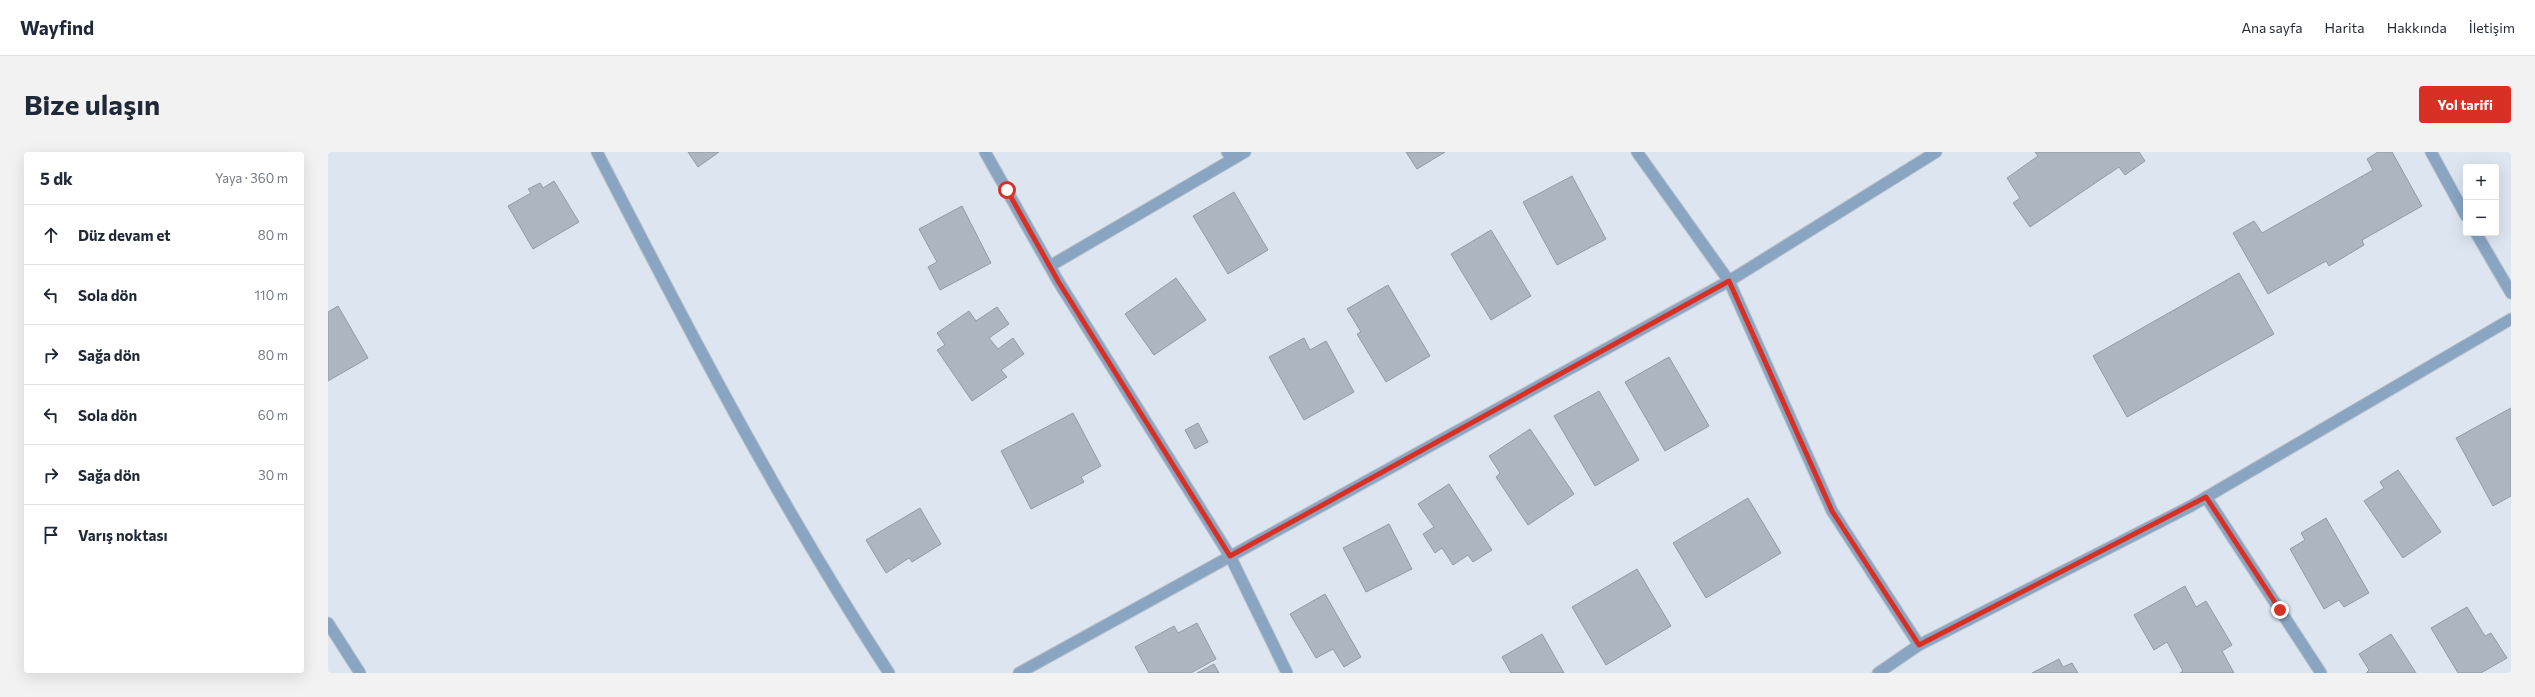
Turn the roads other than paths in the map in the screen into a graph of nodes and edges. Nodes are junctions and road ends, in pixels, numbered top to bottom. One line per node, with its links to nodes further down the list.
1 (597, 152): 19 (street)
2 (985, 152): 10 (street)
3 (1245, 152): 7 (street)
4 (1637, 152): 11 (street)
5 (1936, 152): 11 (street)
6 (2432, 152): 8 (street)
7 (1230, 155): 10 (street)
8 (2463, 210)
9 (2478, 236): 12 (street)
10 (1050, 266): 15 (street)
11 (1729, 281): 15 (street); 17 (street)
12 (2511, 293)
13 (2511, 319): 14 (street)
14 (2206, 497): 17 (street); 23 (street)
15 (1230, 556): 20 (street); 21 (street)
16 (330, 630): 18 (street)
17 (1919, 645): 22 (street)
18 (360, 673)
19 (889, 673)
20 (1019, 673)
21 (1287, 673)
22 (1878, 673)
23 (2321, 673)

